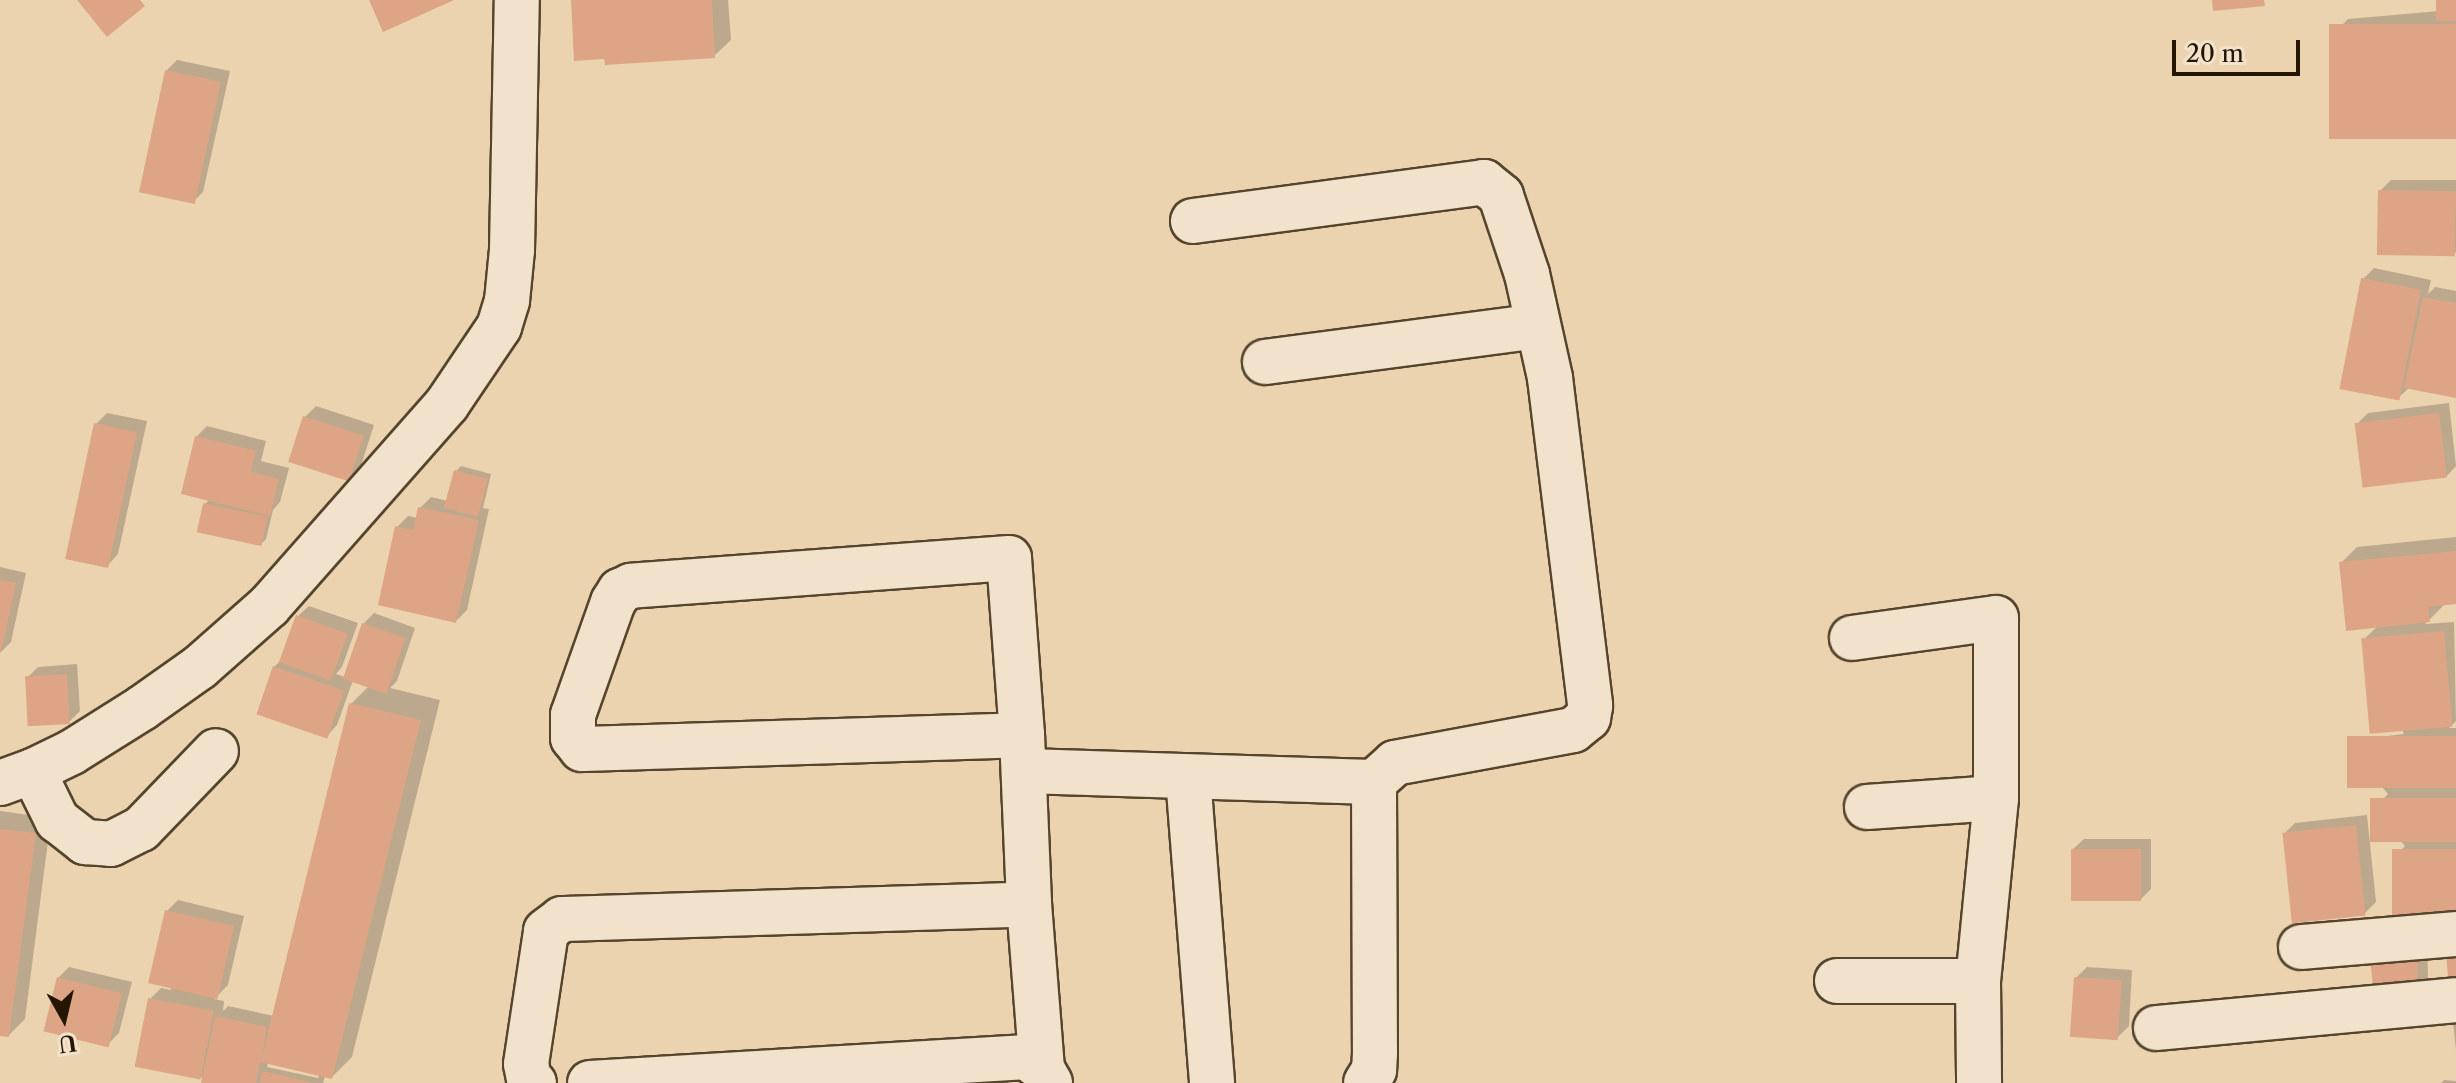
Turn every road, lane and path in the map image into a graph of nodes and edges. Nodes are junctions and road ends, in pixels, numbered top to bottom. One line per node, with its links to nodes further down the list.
1 (517, 0): 8 (street)
2 (1193, 221): 3 (street)
3 (1538, 326): 4 (street); 10 (street)
4 (1265, 362)
5 (1852, 638): 11 (street)
6 (216, 751): 8 (street)
7 (1023, 753): 7 (street); 9 (street); 13 (street)
8 (17, 777)
9 (1188, 777): 10 (street); 23 (street)
10 (1374, 782): 24 (street)
11 (1996, 798): 12 (street); 17 (street)
12 (1867, 807)
13 (1029, 904): 20 (street); 21 (street)
14 (2456, 934): 15 (street)
15 (2301, 947)
16 (1837, 981): 17 (street)
17 (1978, 981): 25 (street)
18 (2456, 1000): 19 (street)
19 (2156, 1028)
20 (1046, 1076): 22 (street)
21 (534, 1083)
22 (590, 1083)
23 (1212, 1083)
24 (1366, 1083)
25 (1979, 1083)

